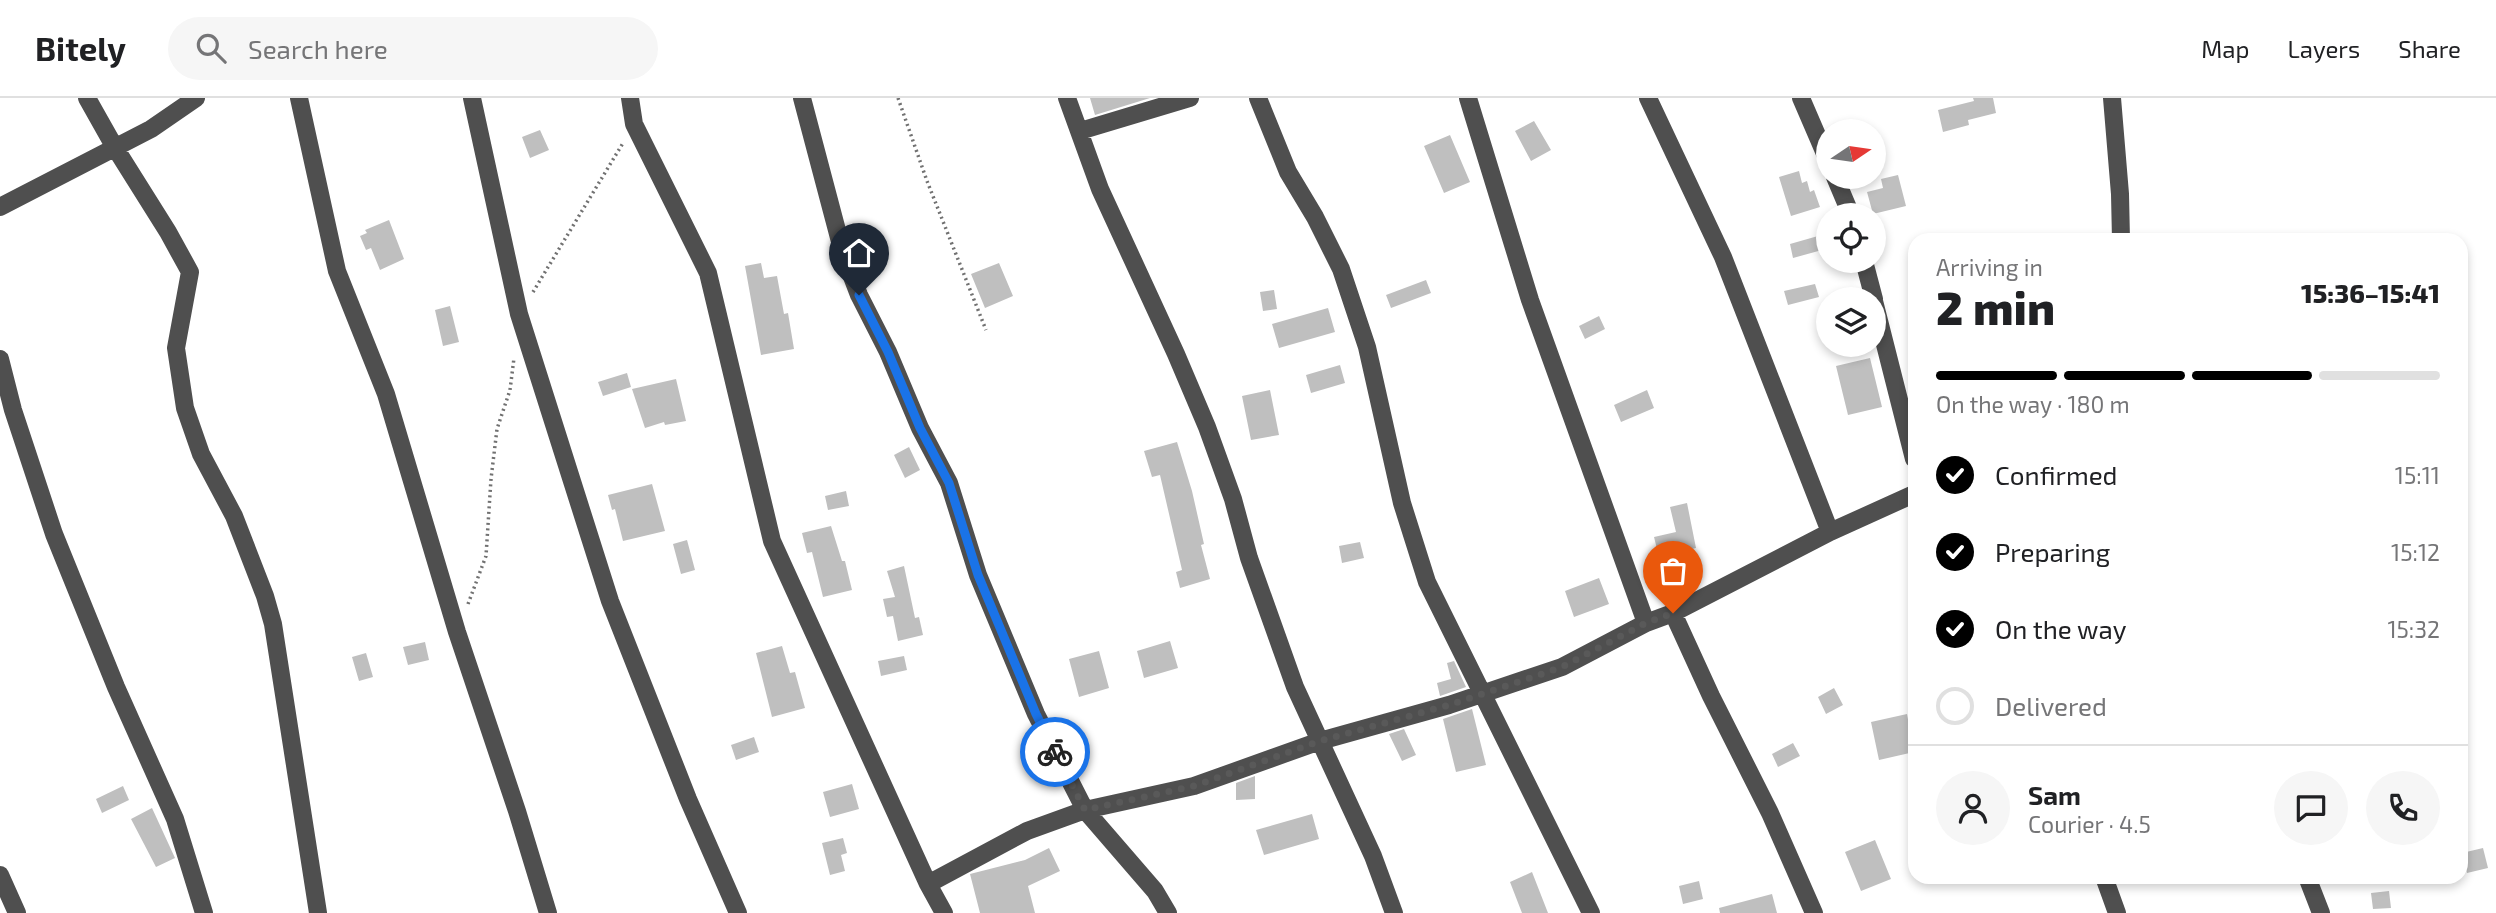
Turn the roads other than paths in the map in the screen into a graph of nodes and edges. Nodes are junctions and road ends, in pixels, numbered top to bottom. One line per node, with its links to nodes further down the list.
1 (87, 98): 16 (street)
2 (197, 98): 16 (street)
3 (299, 98): 36 (street)
4 (472, 98): 37 (street)
5 (630, 98): 30 (street)
6 (802, 98): 28 (street)
7 (1067, 98): 14 (street)
8 (1190, 98): 14 (street)
9 (1258, 98): 26 (street)
10 (1468, 98): 25 (street)
11 (1648, 98): 23 (street)
12 (1801, 98): 15 (street)
13 (2112, 98): 18 (street)
14 (1080, 131): 27 (street)
15 (1816, 133)
16 (114, 146): 17 (street); 35 (street)
17 (0, 207)
18 (2121, 233)
19 (1886, 348): 21 (street)
20 (0, 359): 34 (street)
21 (1908, 435)
22 (1908, 497): 23 (street)
23 (1830, 532): 24 (street)
24 (1673, 613): 25 (street); 42 (street)
25 (1646, 623): 26 (street)
26 (1484, 693): 27 (street); 41 (street)
27 (1320, 741): 28 (street); 40 (street)
28 (1085, 810): 30 (street); 39 (street)
29 (0, 875): 33 (street)
30 (928, 884): 38 (street)
31 (2107, 884): 43 (street)
32 (2310, 884): 44 (street)
33 (17, 913)
34 (204, 913)
35 (318, 913)
36 (548, 913)
37 (738, 913)
38 (944, 913)
39 (1168, 913)
40 (1394, 913)
41 (1591, 913)
42 (1814, 913)
43 (2117, 913)
44 (2321, 913)

